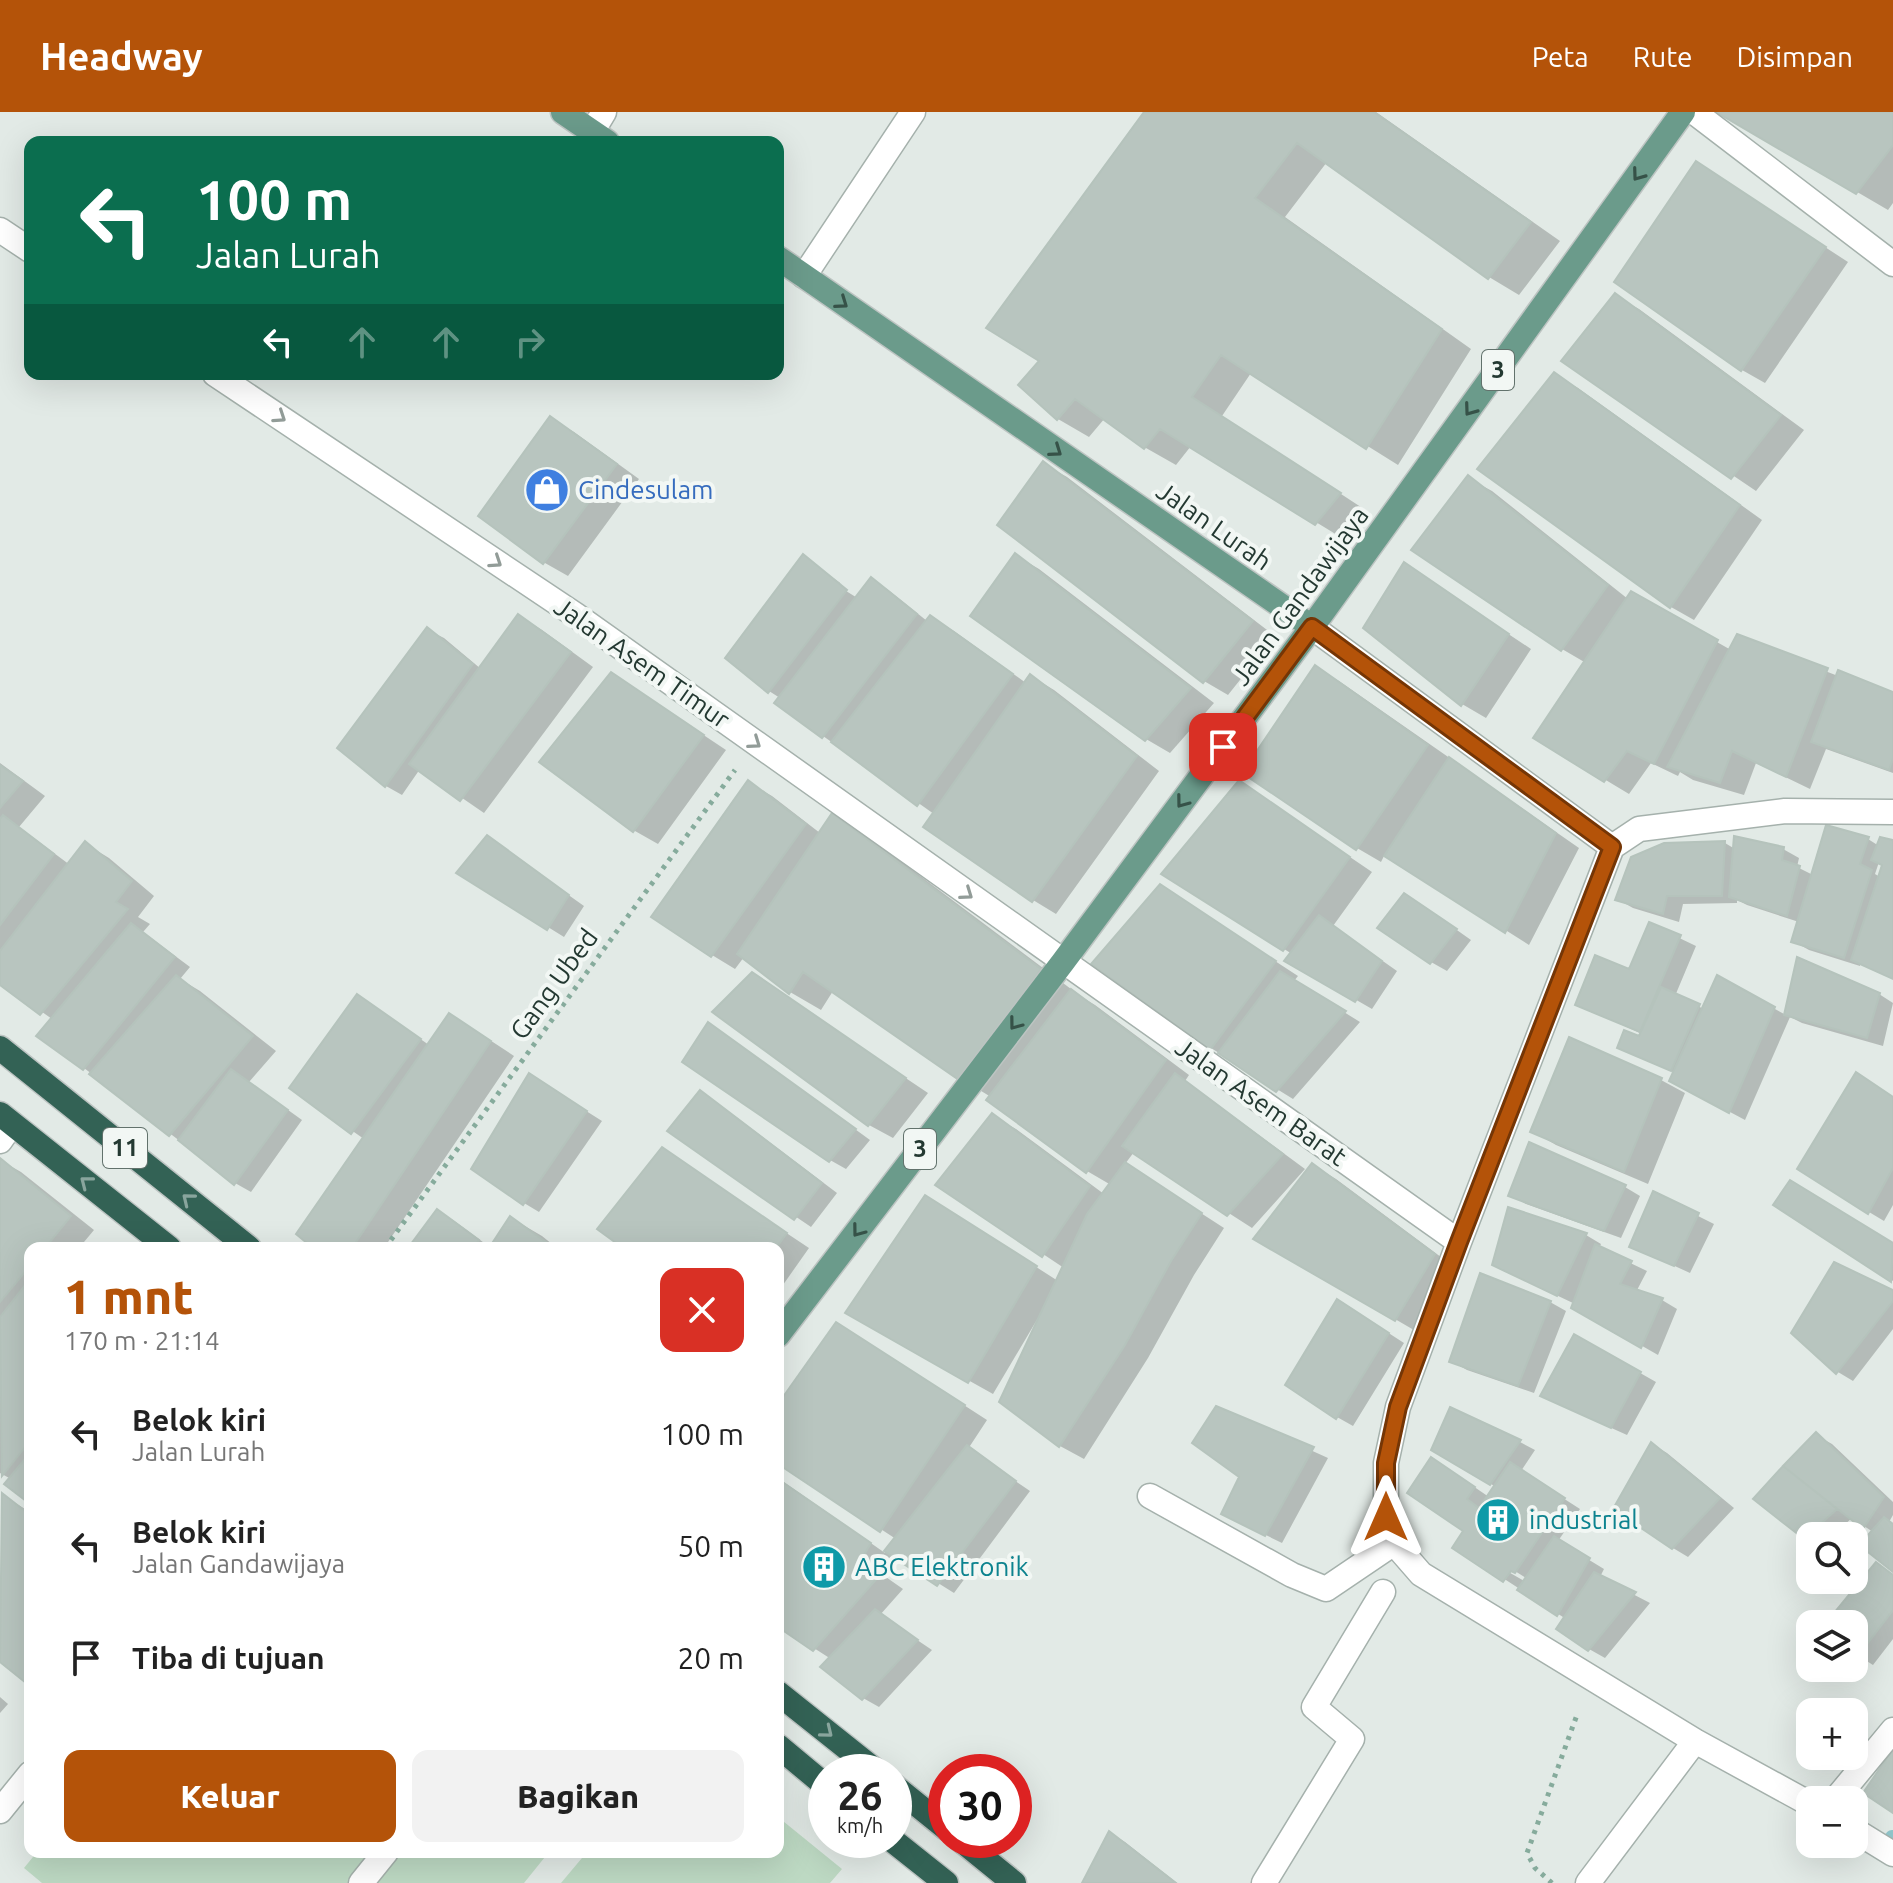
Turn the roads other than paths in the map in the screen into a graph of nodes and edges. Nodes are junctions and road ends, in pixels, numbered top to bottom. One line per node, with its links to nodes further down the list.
1 (563, 112): 5 (main road)
2 (913, 112): 10 (street)
3 (1683, 112): 12 (main road, Jalan Gandawijaya / 3, one-way to 12)
4 (1694, 112): 9 (street)
5 (601, 129)
6 (0, 230): 7 (street)
7 (24, 246)
8 (784, 262): 10 (main road, Jalan Lurah)
9 (1893, 264)
10 (804, 276): 12 (main road, Jalan Lurah, one-way to 12)
11 (224, 380): 15 (street, Jalan Asem Timur, one-way to 15)
12 (1312, 627): 14 (street, Jalan Lurah); 15 (main road, Jalan Gandawijaya / 3, one-way to 15)
13 (1893, 812): 14 (street)
14 (1612, 847): 20 (street)
15 (1063, 962): 20 (street, Jalan Asem Barat); 21 (main road, Jalan Gandawijaya / 3, one-way to 21)
16 (0, 1048): 19 (highway, 11, one-way to 16)
17 (4, 1126): 18 (highway, 11, one-way to 17)
18 (161, 1242)
19 (242, 1242)
20 (1459, 1242): 23 (street)
21 (784, 1327)
22 (1150, 1496): 23 (street)
23 (1394, 1543): 27 (street)
24 (1383, 1592): 45 (street)
25 (784, 1698): 29 (highway, one-way to 29)
26 (1893, 1730): 32 (street)
27 (1695, 1741): 33 (street); 46 (street)
28 (784, 1751): 30 (highway)
29 (854, 1754)
30 (808, 1771)
31 (24, 1781): 35 (street)
32 (1847, 1786)
33 (1796, 1796)
34 (912, 1801): 36 (highway)
35 (0, 1811)
36 (928, 1813)
37 (1868, 1839): 38 (street)
38 (1893, 1854)
39 (912, 1856): 43 (highway)
40 (381, 1858): 42 (street)
41 (983, 1858): 44 (highway)
42 (361, 1883)
43 (946, 1883)
44 (1014, 1883)
45 (1264, 1883)
46 (1588, 1883)

